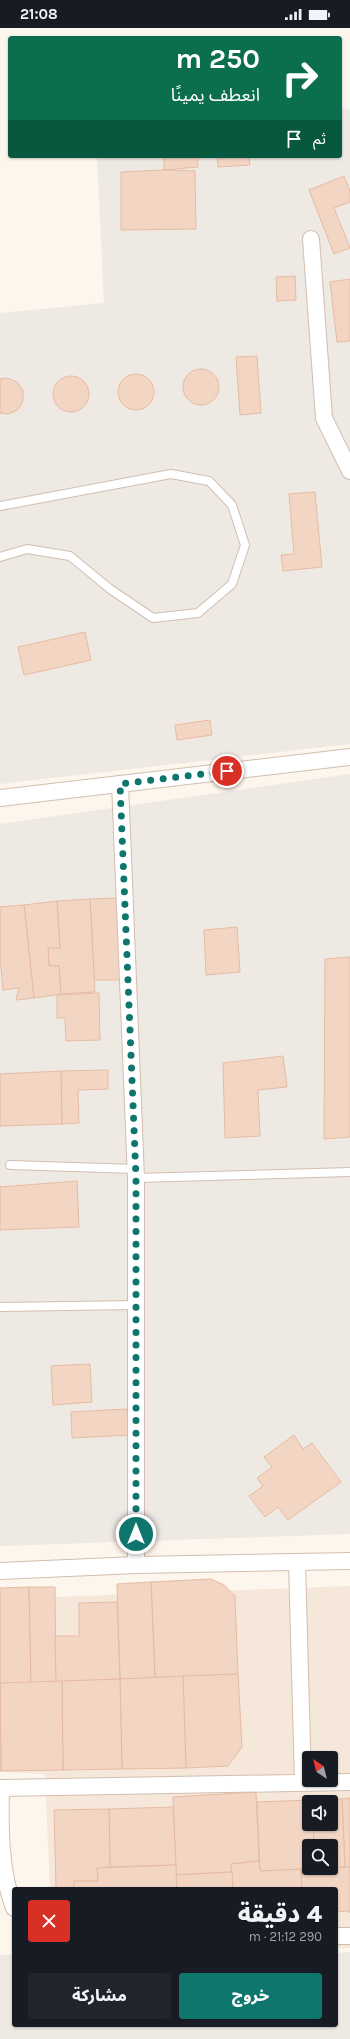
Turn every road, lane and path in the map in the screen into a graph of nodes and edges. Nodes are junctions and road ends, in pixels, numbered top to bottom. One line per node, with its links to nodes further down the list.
1 (311, 239): 2 (street)
2 (350, 471)
3 (0, 506): 4 (lane)
4 (0, 557)
5 (350, 757): 6 (street)
6 (120, 784): 7 (street); 10 (street)
7 (0, 798)
8 (10, 1165): 10 (lane)
9 (350, 1172): 10 (lane)
10 (136, 1173): 11 (street)
11 (136, 1305): 12 (lane); 15 (street)
12 (0, 1307)
13 (350, 1561): 14 (street)
14 (297, 1563): 15 (street); 17 (street)
15 (136, 1565): 16 (street)
16 (0, 1572)
17 (302, 1751)
18 (302, 1782): 21 (street)
19 (338, 1782): 20 (street)
20 (350, 1782)
21 (0, 1788): 22 (street)
22 (12, 1904)
23 (338, 1936): 24 (street)
24 (350, 1936)

